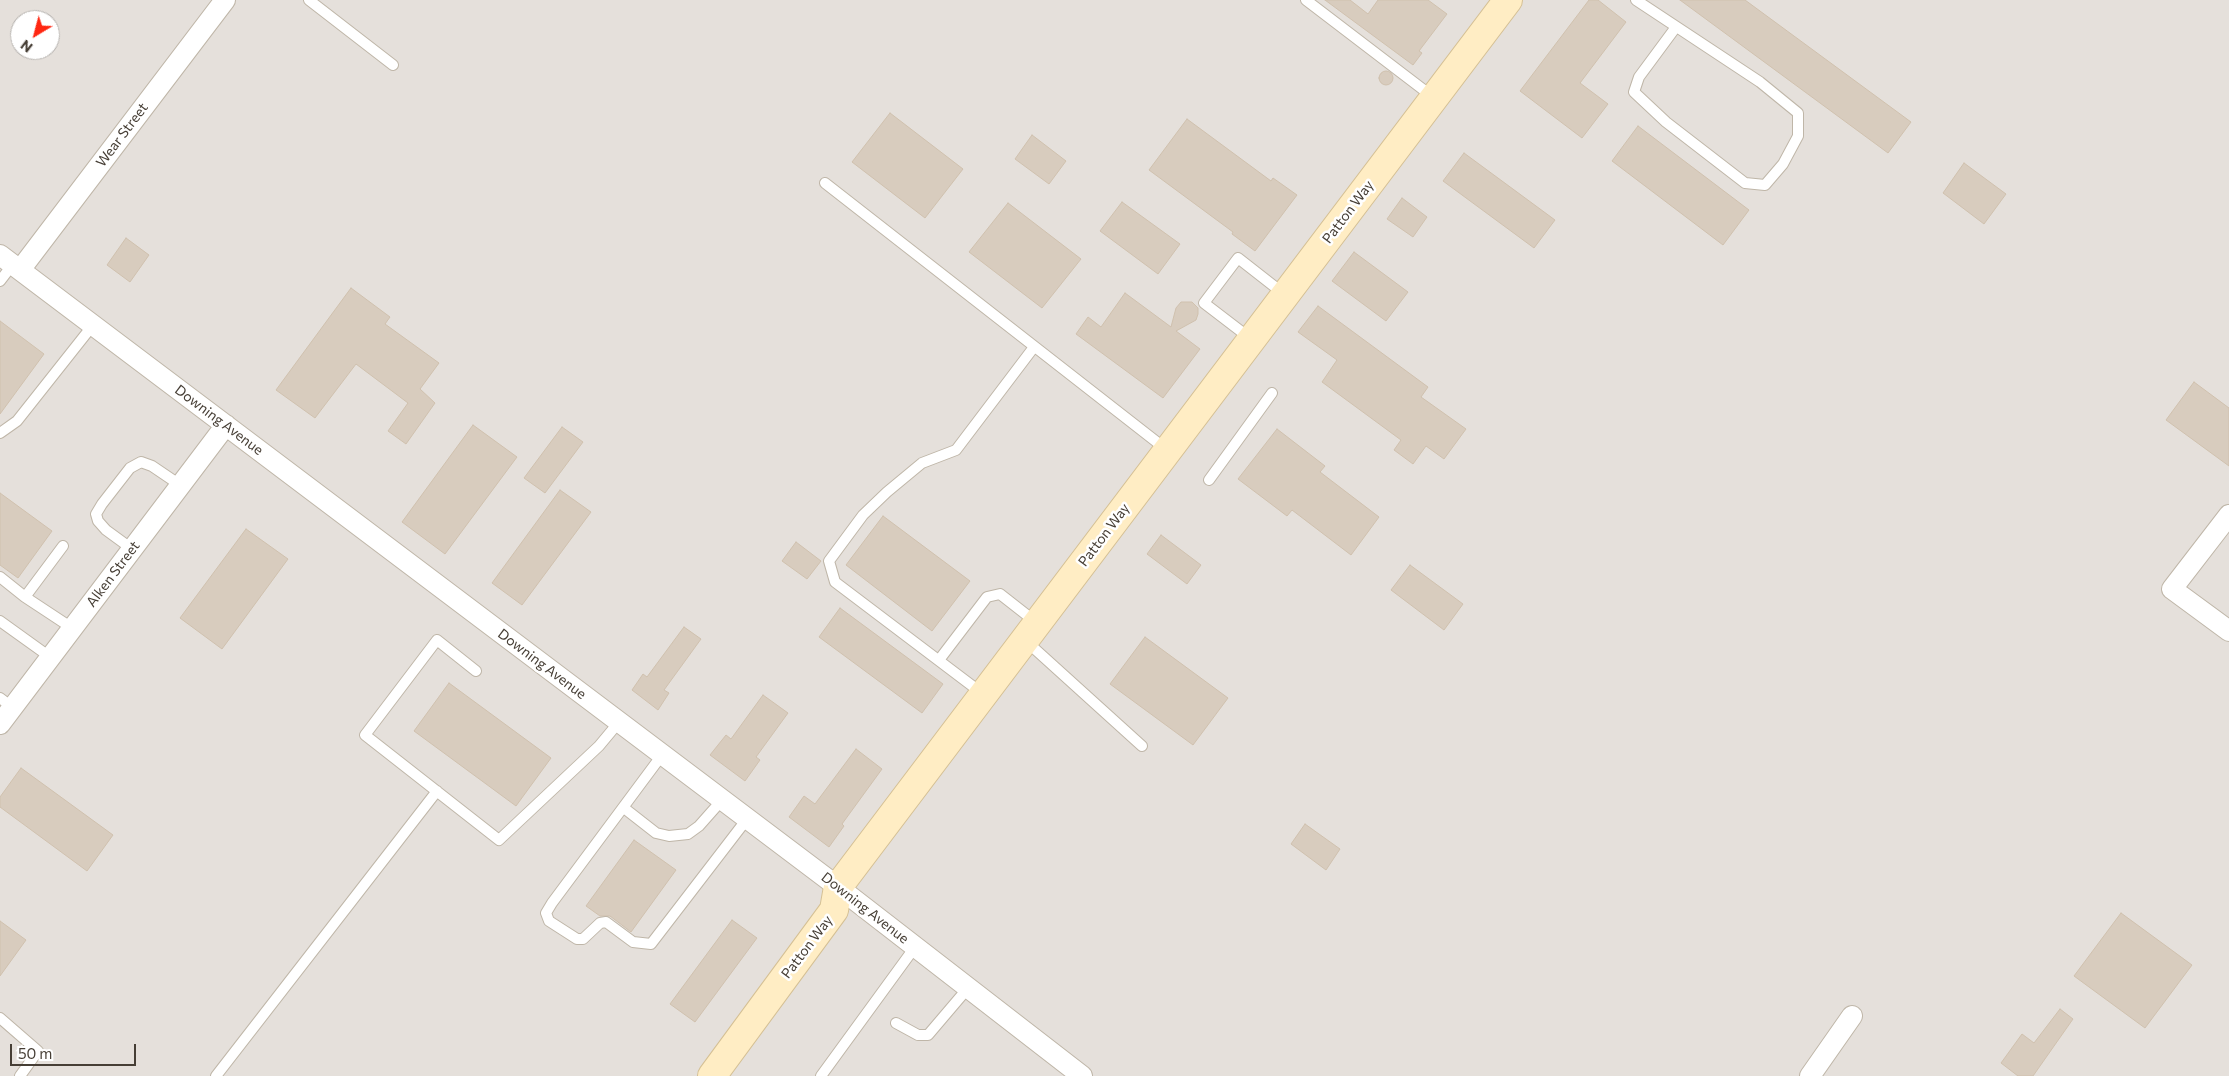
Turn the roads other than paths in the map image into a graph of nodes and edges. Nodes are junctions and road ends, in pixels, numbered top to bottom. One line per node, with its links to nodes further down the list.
1 (225, 0): 10 (street, Wear Street)
2 (309, 0): 7 (lane)
3 (1306, 0): 8 (lane)
4 (1508, 0): 8 (street, Patton Way)
5 (1636, 0): 6 (lane)
6 (1676, 27): 6 (lane)
7 (393, 65)
8 (1434, 98): 12 (street, Patton Way)
9 (825, 183): 15 (lane)
10 (11, 263): 11 (lane); 13 (street, Downing Avenue)
11 (0, 281)
12 (1285, 295): 14 (street, Patton Way); 14 (lane)
13 (93, 325): 17 (street, Downing Avenue); 18 (lane)
14 (1252, 339): 19 (street, Patton Way)
15 (1034, 346): 19 (lane); 32 (lane)
16 (1272, 393): 20 (lane)
17 (226, 425): 21 (street, Alken Street); 36 (street, Downing Avenue)
18 (0, 433)
19 (1168, 451): 30 (street, Patton Way)
20 (1209, 480)
21 (180, 485): 24 (street, Alken Street); 24 (lane)
22 (2229, 515): 29 (street)
23 (63, 546): 26 (lane)
24 (132, 549): 28 (street, Alken Street)
25 (0, 577): 26 (lane)
26 (25, 597): 28 (lane)
27 (0, 621): 31 (lane)
28 (72, 628): 31 (street, Alken Street)
29 (2229, 631)
30 (1031, 632): 32 (lane); 34 (street, Patton Way); 38 (lane)
31 (50, 657): 35 (street, Alken Street)
32 (939, 660): 34 (lane)
33 (476, 671): 40 (lane)
34 (984, 694): 44 (street, Patton Way)
35 (6, 703): 37 (street, Alken Street)
36 (619, 722): 39 (street, Downing Avenue); 40 (lane)
37 (0, 724)
38 (1142, 746)
39 (662, 755): 41 (street, Downing Avenue); 42 (lane)
40 (437, 791): 51 (lane)
41 (722, 800): 42 (lane); 43 (street, Downing Avenue)
42 (624, 808): 43 (lane)
43 (747, 819): 44 (street, Downing Avenue)
44 (838, 888): 45 (street, Downing Avenue); 52 (street, Patton Way)
45 (916, 947): 46 (street, Downing Avenue); 53 (lane)
46 (968, 988): 49 (lane); 54 (street, Downing Avenue)
47 (1852, 1016): 55 (street)
48 (0, 1018): 50 (lane)
49 (896, 1023)
50 (20, 1076)
51 (216, 1076)
52 (712, 1076)
53 (822, 1076)
54 (1082, 1076)
55 (1810, 1076)

